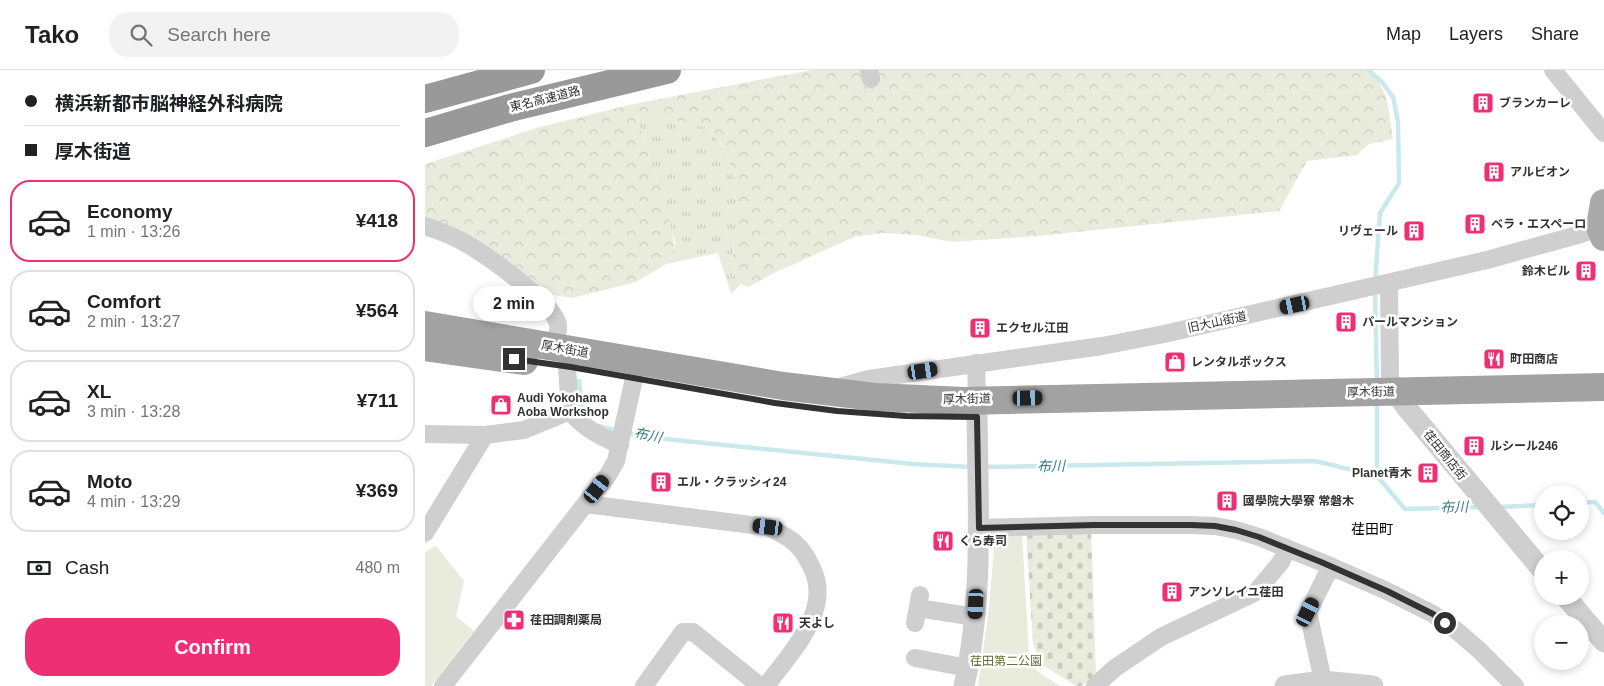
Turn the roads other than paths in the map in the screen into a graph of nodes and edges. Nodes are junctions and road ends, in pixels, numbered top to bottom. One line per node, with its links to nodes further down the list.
1 (531, 70): 4 (highway)
2 (667, 70): 5 (highway, 東名高速道路)
3 (1553, 70): 6 (street)
4 (425, 99)
5 (425, 133)
6 (1604, 133)
7 (1603, 224): 9 (street, 旧大山街道)
8 (425, 226): 12 (street)
9 (1381, 285): 13 (street, 旧大山街道); 17 (street)
10 (425, 325): 12 (highway, 厚木街道)
11 (425, 347): 12 (highway, 厚木街道)
12 (571, 359): 14 (highway, 厚木街道); 16 (highway, 厚木街道); 20 (street)
13 (976, 363): 16 (street, 旧大山街道); 19 (street)
14 (634, 378): 19 (highway, 厚木街道); 23 (street)
15 (1604, 387): 17 (highway, 厚木街道)
16 (824, 391): 19 (highway, 厚木街道)
17 (1401, 399): 18 (highway, 厚木街道); 19 (highway, 厚木街道); 28 (street, 荏田商店街)
18 (1604, 402)
19 (977, 408): 25 (street)
20 (569, 411): 22 (street); 23 (street)
21 (425, 434): 22 (street)
22 (485, 435): 26 (street)
23 (621, 438): 24 (street)
24 (586, 504): 37 (street); 40 (street)
25 (979, 528): 27 (street); 32 (street)
26 (425, 533)
27 (1287, 549): 29 (street); 41 (street)
28 (1534, 560)
29 (1331, 566): 36 (street); 44 (street)
30 (1573, 605): 33 (street)
31 (917, 609): 32 (street)
32 (975, 617): 35 (street)
33 (1604, 642)
34 (926, 656): 35 (street)
35 (966, 677)
36 (1323, 681): 42 (street); 43 (street)
37 (443, 686)
38 (644, 686): 39 (street)
39 (761, 686)
40 (766, 686)
41 (1095, 686)
42 (1285, 686)
43 (1373, 686)
44 (1515, 686)

